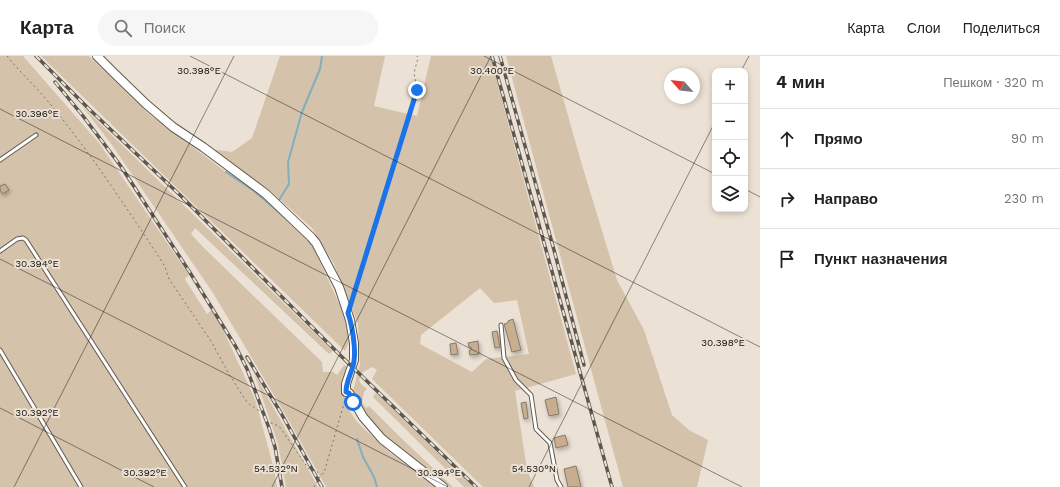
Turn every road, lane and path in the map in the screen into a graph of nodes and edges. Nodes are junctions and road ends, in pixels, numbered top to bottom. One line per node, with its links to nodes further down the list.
1 (7, 56): 11 (path)
2 (97, 56): 7 (street)
3 (417, 56): 7 (path)
4 (36, 135): 5 (lane)
5 (0, 160)
6 (0, 251): 13 (lane)
7 (348, 313): 10 (street)
8 (501, 325): 16 (lane)
9 (0, 350): 12 (lane)
10 (346, 392): 11 (path); 15 (street)
11 (321, 475): 14 (path)
12 (81, 487)
13 (185, 487)
14 (314, 487)
15 (443, 487)
16 (562, 487)

